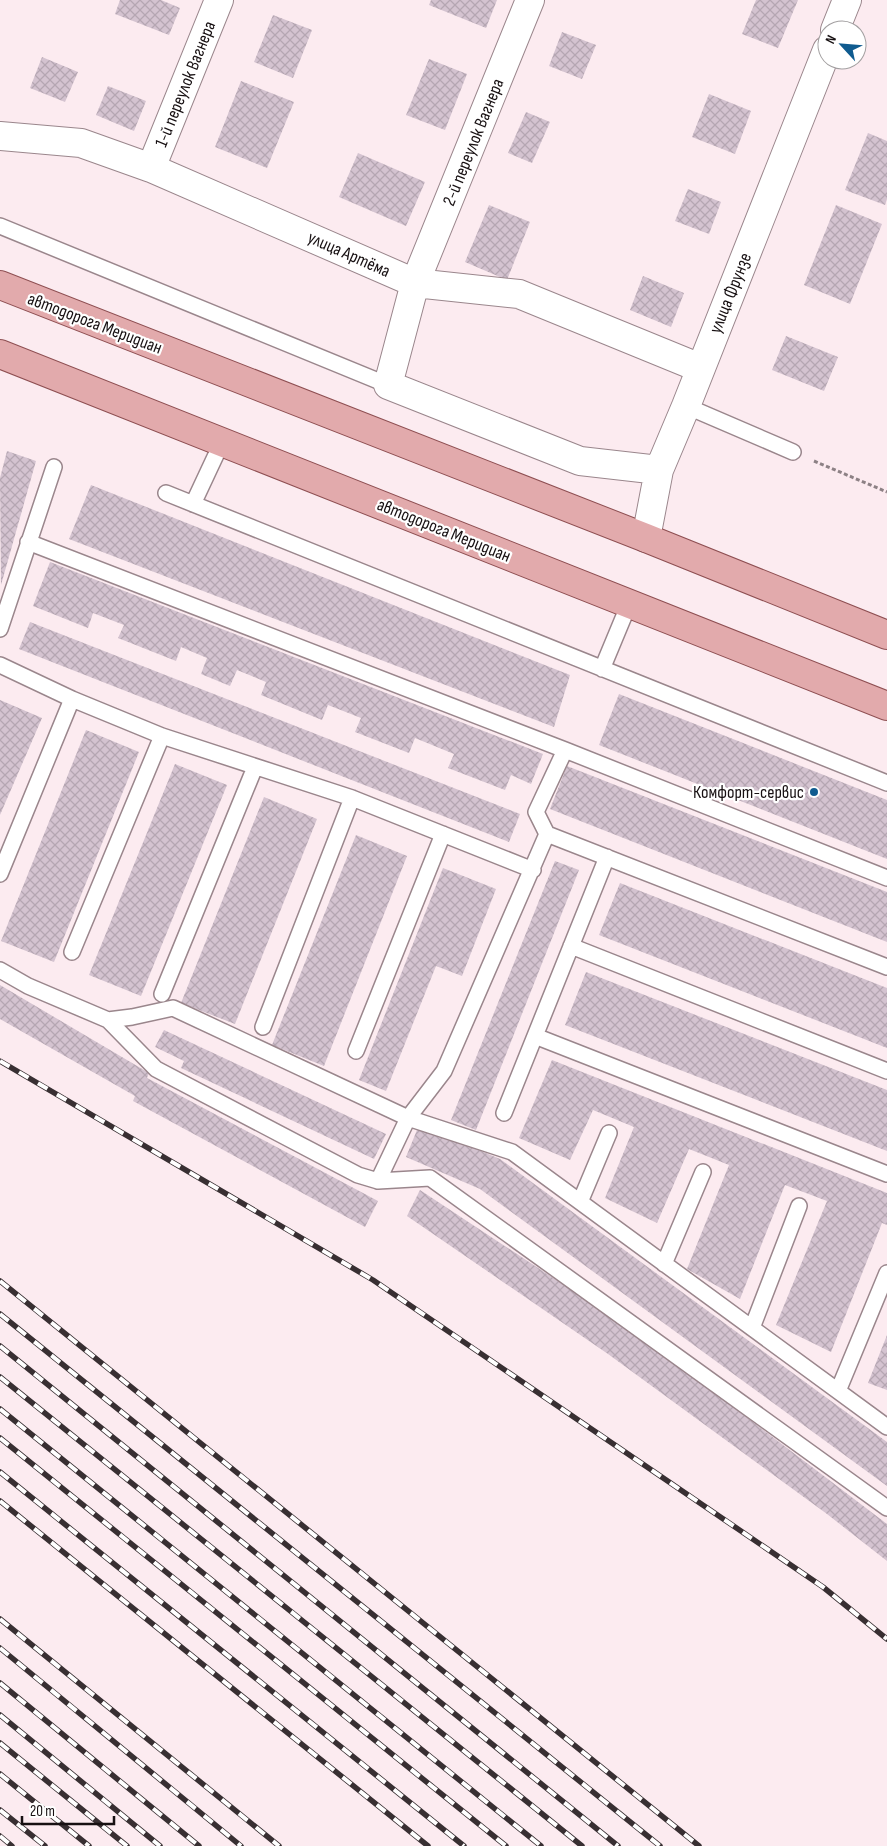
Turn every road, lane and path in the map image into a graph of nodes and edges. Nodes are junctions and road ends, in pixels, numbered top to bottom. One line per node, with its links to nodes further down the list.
1 (219, 0): 7 (street, 1-й переулок Вагнера)
2 (530, 0): 9 (street, 2-й переулок Вагнера)
3 (847, 0): 4 (street)
4 (839, 20)
5 (819, 70): 12 (street, улица Фрунзе)
6 (0, 136): 7 (street, улица Артёма)
7 (151, 168): 9 (street, улица Артёма)
8 (0, 226): 13 (lane)
9 (415, 283): 12 (street, улица Артёма); 13 (street, 2-й переулок Вагнера)
10 (0, 286): 22 (main road, автодорога Меридиан)
11 (0, 354): 15 (main road, автодорога Меридиан)
12 (700, 368): 14 (street, улица Фрунзе)
13 (388, 385): 18 (street)
14 (686, 406): 16 (lane); 18 (street, улица Фрунзе)
15 (222, 442): 21 (lane); 24 (main road, автодорога Меридиан)
16 (793, 452): 19 (path)
17 (54, 467): 23 (lane)
18 (659, 470): 22 (street, улица Фрунзе)
19 (887, 492)
20 (166, 493): 21 (lane)
21 (193, 504): 28 (lane)
22 (646, 538): 26 (main road, автодорога Меридиан)
23 (28, 542): 25 (lane); 32 (lane)
24 (629, 604): 28 (lane); 30 (main road, автодорога Меридиан)
25 (0, 629)
26 (887, 635)
27 (0, 665): 29 (lane)
28 (602, 669): 34 (lane)
29 (72, 699): 31 (lane); 40 (lane)
30 (887, 706)
31 (162, 736): 33 (lane); 43 (lane)
32 (565, 750): 37 (lane); 41 (lane)
33 (255, 767): 35 (lane); 46 (lane)
34 (887, 783)
35 (352, 798): 36 (lane); 48 (lane)
36 (443, 834): 39 (lane); 50 (lane)
37 (547, 834): 38 (lane); 39 (lane)
38 (607, 857): 42 (lane); 44 (lane)
39 (532, 870): 53 (lane)
40 (0, 874)
41 (887, 878)
42 (571, 946): 49 (lane); 51 (lane)
43 (72, 952)
44 (887, 967)
45 (0, 970): 47 (lane)
46 (162, 994)
47 (108, 1020): 53 (lane); 57 (lane)
48 (263, 1027)
49 (535, 1036): 52 (lane); 56 (lane)
50 (356, 1051)
51 (887, 1071)
52 (504, 1113)
53 (408, 1118): 57 (lane); 58 (lane)
54 (609, 1133): 58 (lane)
55 (703, 1172): 60 (lane)
56 (887, 1174)
57 (378, 1181): 65 (lane)
58 (580, 1202): 60 (lane)
59 (799, 1206): 62 (lane)
60 (664, 1264): 62 (lane)
61 (887, 1273): 63 (lane)
62 (752, 1328): 63 (lane)
63 (838, 1392): 64 (lane)
64 (887, 1427)
65 (887, 1508)

